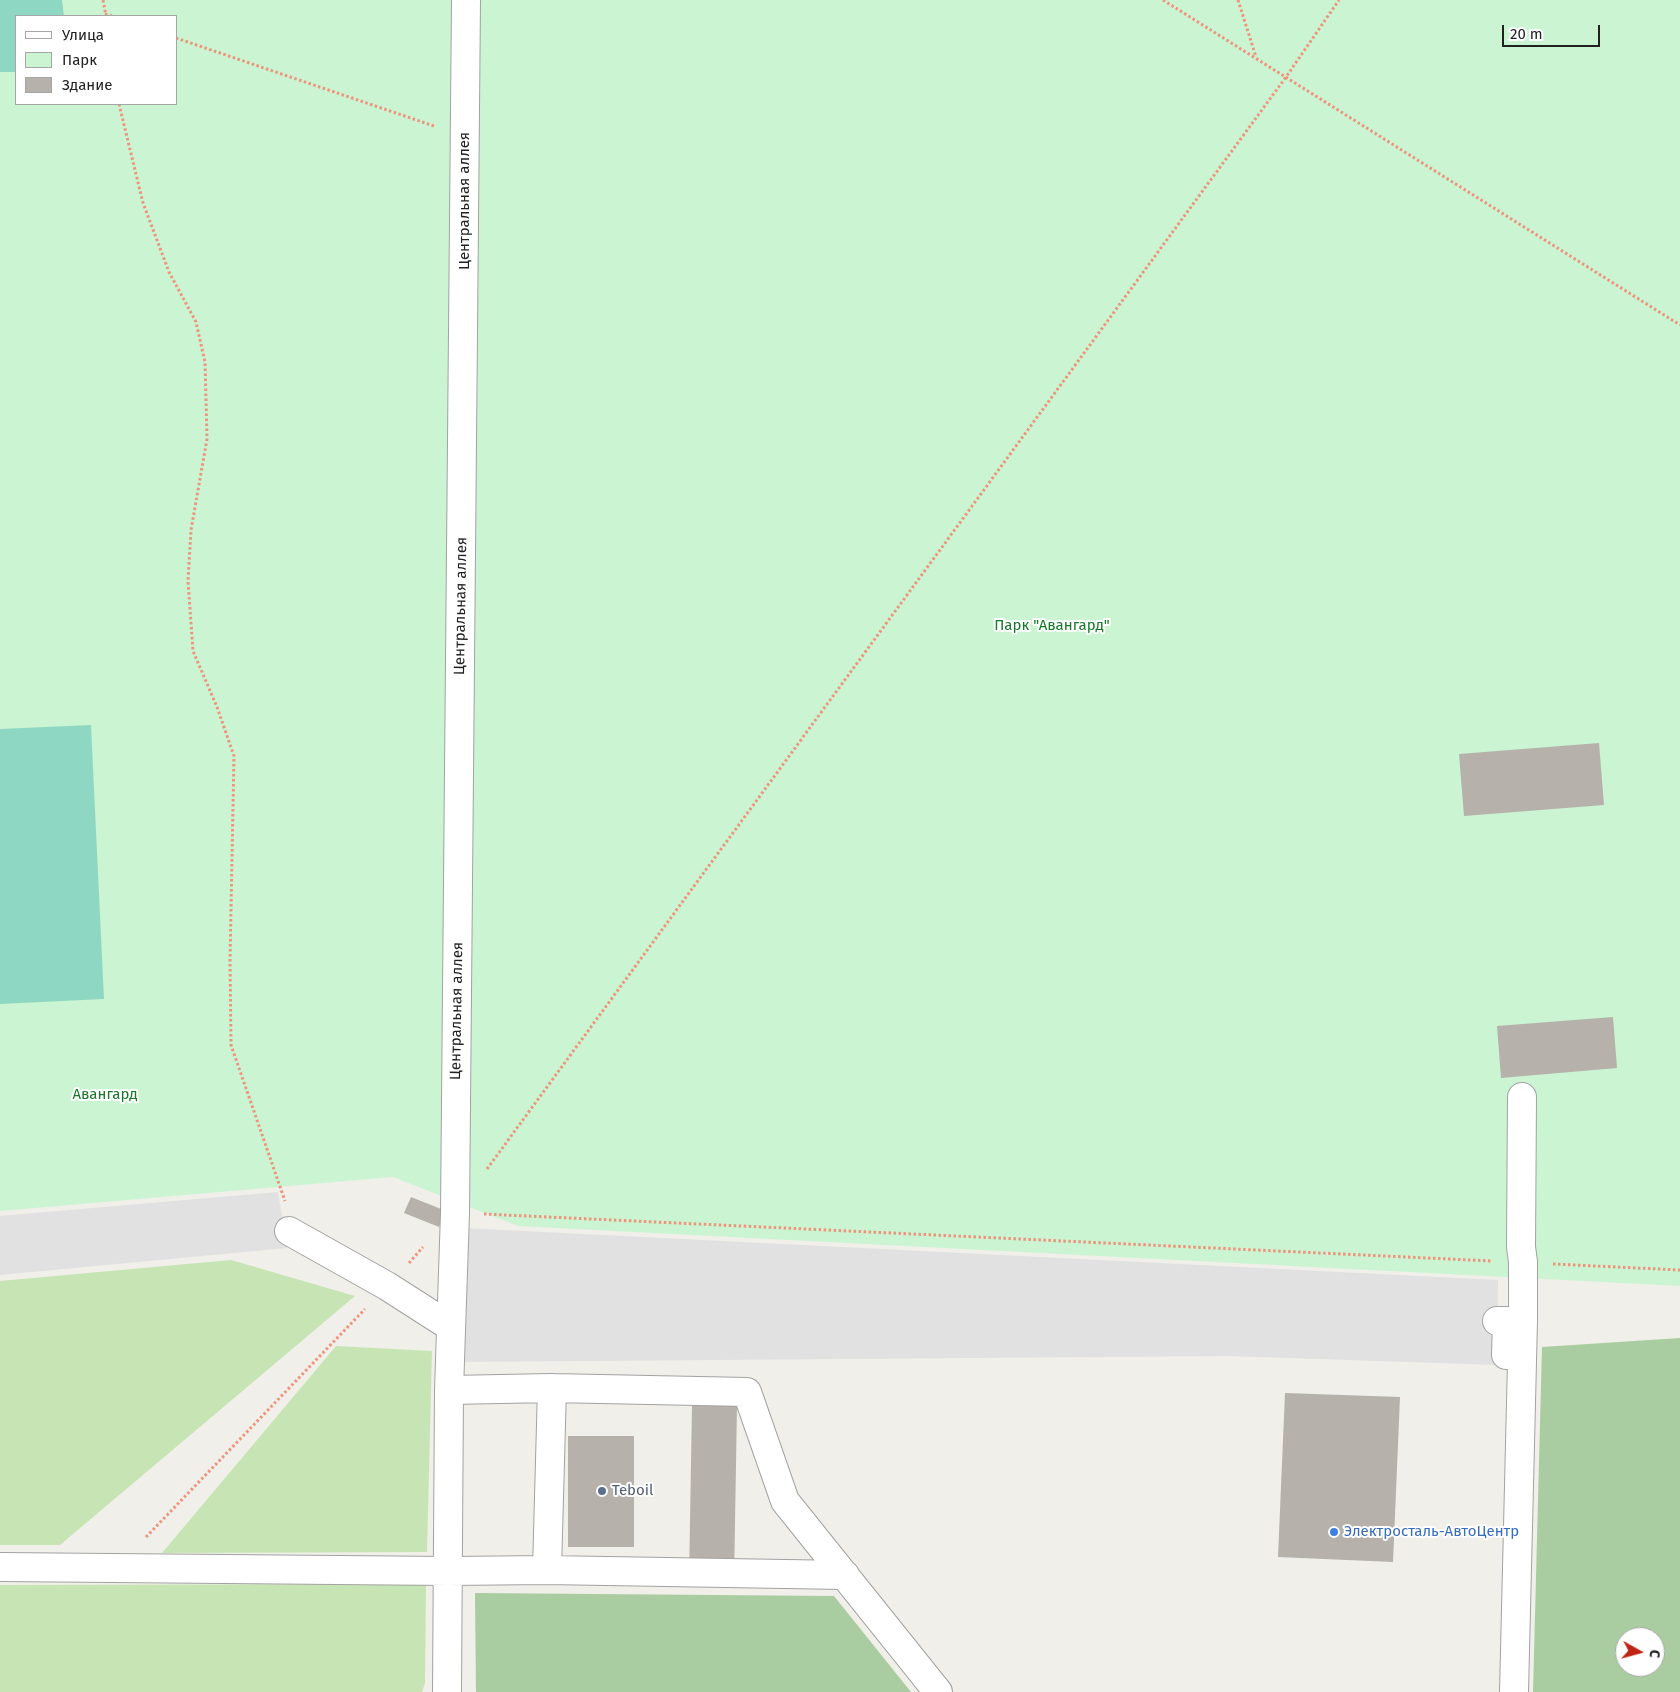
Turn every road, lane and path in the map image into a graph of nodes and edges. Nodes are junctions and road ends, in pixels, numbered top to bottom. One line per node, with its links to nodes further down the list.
1 (103, 0): 6 (path)
2 (466, 0): 11 (street, Центральная аллея)
3 (1163, 0): 8 (path)
4 (1238, 0): 8 (path)
5 (1340, 0): 9 (path)
6 (105, 15)
7 (178, 39): 11 (path)
8 (1256, 58): 9 (path)
9 (1286, 77): 12 (path); 14 (path)
10 (119, 105): 15 (path)
11 (465, 137): 16 (street, Центральная аллея)
12 (1680, 325)
13 (1522, 1097): 19 (street)
14 (484, 1174)
15 (285, 1201)
16 (468, 1213): 19 (path); 23 (street, Центральная аллея)
17 (289, 1231): 21 (street)
18 (424, 1246): 21 (path)
19 (1523, 1262): 20 (path); 34 (street)
20 (1680, 1270)
21 (387, 1286): 23 (street); 27 (path)
22 (1497, 1321): 33 (street)
23 (451, 1327): 25 (street, Центральная аллея)
24 (552, 1388): 25 (street); 28 (street); 30 (street)
25 (449, 1390): 29 (street, Центральная аллея)
26 (0, 1567): 27 (street)
27 (116, 1568): 29 (street)
28 (547, 1570): 29 (street); 30 (street)
29 (449, 1571): 31 (street, Центральная аллея)
30 (845, 1574): 32 (street)
31 (447, 1692)
32 (938, 1692)
33 (1497, 1692)
34 (1514, 1692)

